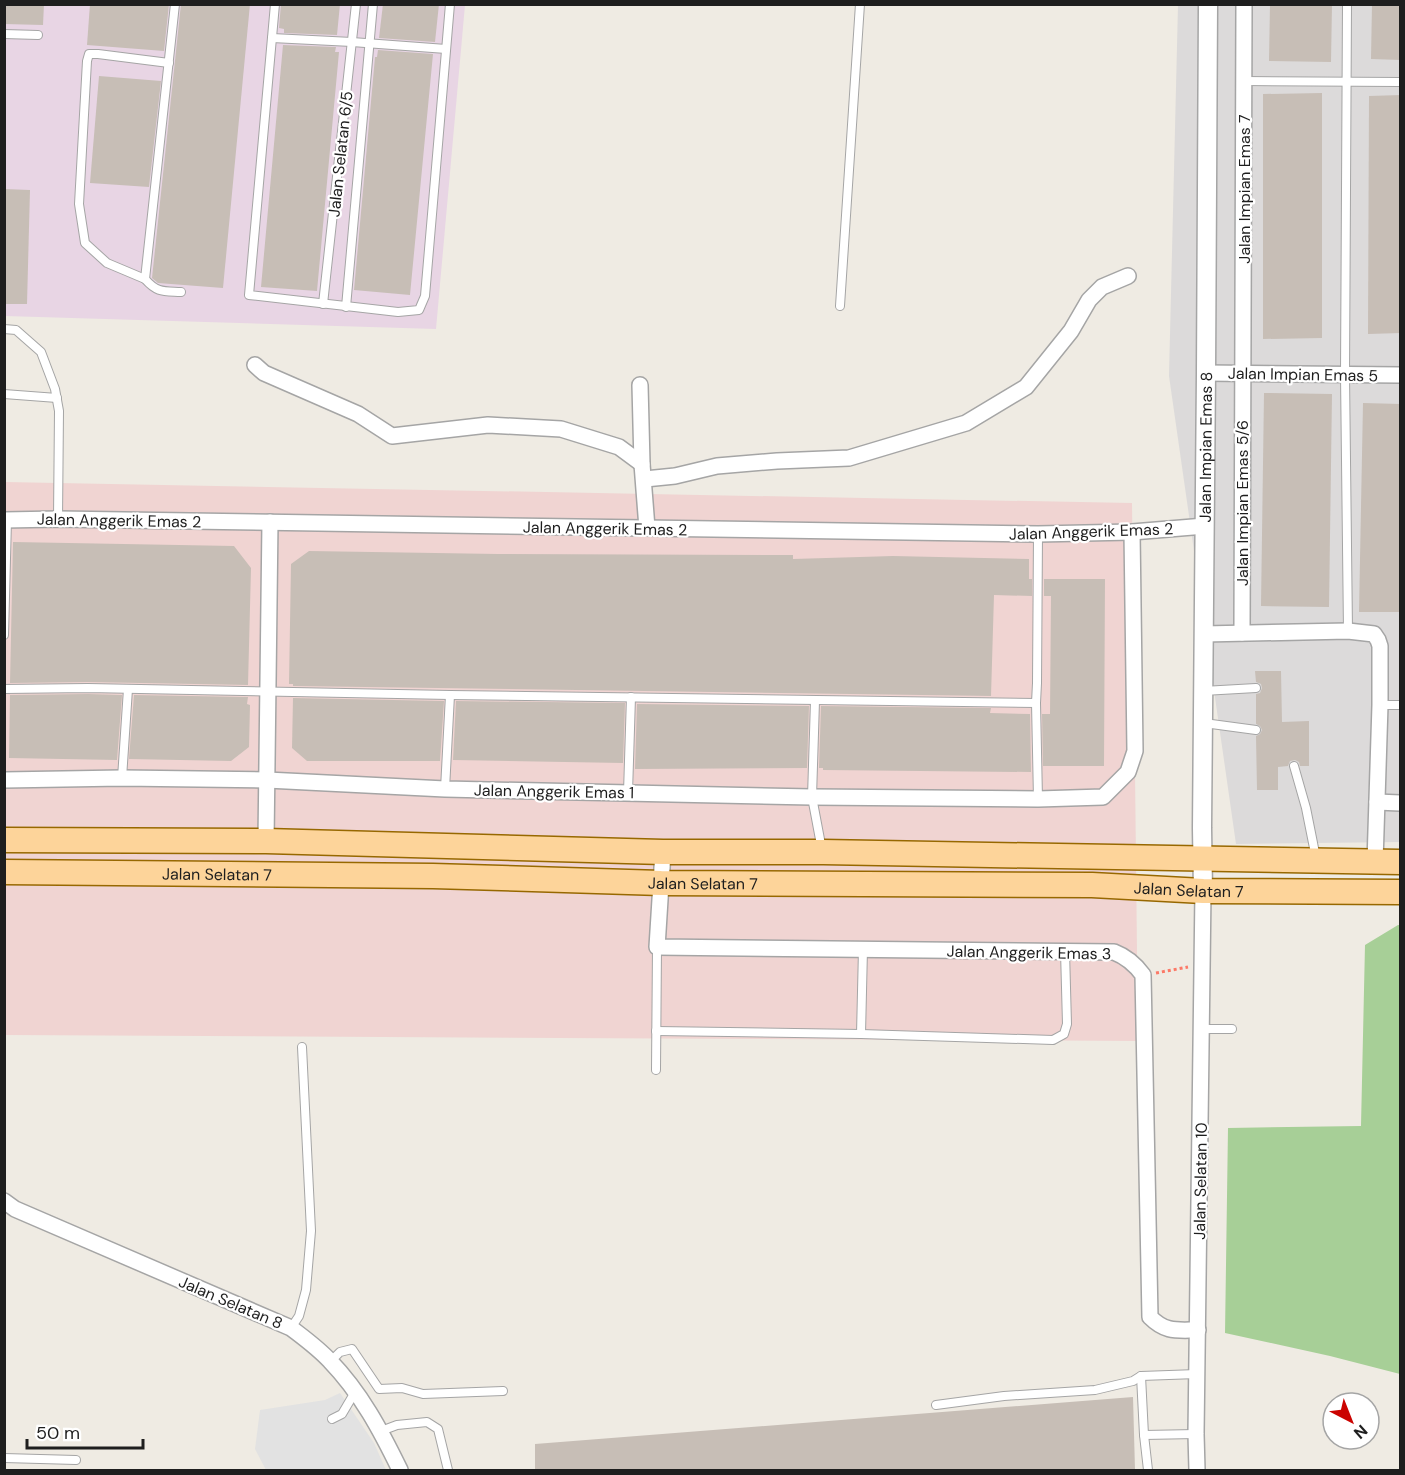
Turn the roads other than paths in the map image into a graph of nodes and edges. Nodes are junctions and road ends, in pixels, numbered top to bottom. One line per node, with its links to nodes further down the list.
1 (175, 4): 16 (lane)
2 (275, 4): 12 (lane)
3 (356, 4): 13 (lane, Jalan Selatan 6/5)
4 (374, 4): 14 (lane)
5 (450, 4): 15 (lane)
6 (860, 4): 24 (lane)
7 (1208, 4): 28 (street, Jalan Impian Emas 8)
8 (1244, 4): 17 (street, Jalan Impian Emas 7)
9 (1347, 4): 18 (lane)
10 (4, 34): 11 (lane)
11 (38, 35)
12 (272, 38): 13 (lane); 23 (lane)
13 (352, 42): 14 (lane); 23 (lane, Jalan Selatan 6/5)
14 (369, 43): 15 (lane); 25 (lane)
15 (446, 49): 25 (lane)
16 (169, 63): 21 (lane); 21 (lane)
17 (1244, 81): 18 (lane); 29 (street, Jalan Impian Emas 7)
18 (1347, 82): 19 (lane); 30 (lane)
19 (1401, 82)
20 (1128, 276): 36 (street)
21 (145, 279): 22 (lane)
22 (181, 292)
23 (323, 304): 25 (lane)
24 (840, 306)
25 (346, 307)
26 (4, 329): 34 (lane)
27 (255, 365): 35 (street)
28 (1206, 373): 29 (street, Jalan Impian Emas 5); 40 (street, Jalan Impian Emas 8)
29 (1243, 373): 30 (street, Jalan Impian Emas 5); 45 (street, Jalan Impian Emas 5/6)
30 (1345, 375): 31 (street, Jalan Impian Emas 5); 44 (lane)
31 (1401, 375)
32 (640, 385): 35 (street)
33 (4, 394): 34 (lane)
34 (57, 398): 37 (lane)
35 (642, 464): 36 (street)
36 (645, 479): 41 (street)
37 (58, 519): 38 (street, Jalan Anggerik Emas 2); 39 (street, Jalan Anggerik Emas 2)
38 (6, 520): 47 (lane)
39 (270, 522): 41 (street, Jalan Anggerik Emas 2); 52 (street)
40 (1204, 526): 42 (street, Jalan Anggerik Emas 2); 46 (street, Jalan Impian Emas 8)
41 (647, 528): 43 (street, Jalan Anggerik Emas 2)
42 (1132, 532): 43 (street, Jalan Anggerik Emas 2); 68 (street, Jalan Anggerik Emas 1)
43 (1038, 534): 56 (lane)
44 (1348, 631): 45 (street); 57 (street)
45 (1242, 633): 46 (street)
46 (1204, 634): 51 (street, Jalan Impian Emas 8)
47 (4, 635)
48 (1256, 688): 51 (lane)
49 (4, 689): 50 (lane)
50 (128, 689): 52 (lane); 62 (lane)
51 (1203, 691): 59 (street, Jalan Impian Emas 8)
52 (267, 692): 53 (lane); 64 (street)
53 (450, 696): 54 (lane); 65 (lane)
54 (631, 697): 55 (lane); 66 (lane)
55 (815, 701): 56 (lane); 67 (lane)
56 (1036, 703): 68 (lane)
57 (1380, 705): 58 (lane); 69 (street)
58 (1401, 705)
59 (1203, 723): 60 (lane); 75 (street, Jalan Impian Emas 8)
60 (1256, 730)
61 (1294, 766): 76 (lane)
62 (122, 778): 63 (street, Jalan Anggerik Emas 1); 64 (street, Jalan Anggerik Emas 1)
63 (4, 780)
64 (267, 780): 65 (street, Jalan Anggerik Emas 1); 72 (street)
65 (446, 789): 66 (street, Jalan Anggerik Emas 1)
66 (628, 793): 67 (street, Jalan Anggerik Emas 1)
67 (812, 797): 68 (street, Jalan Anggerik Emas 1); 74 (lane)
68 (1038, 799)
69 (1377, 802): 70 (street); 77 (street)
70 (1401, 803)
71 (4, 840): 72 (main road, Jalan Selatan 7)
72 (266, 841): 73 (main road, Jalan Selatan 7)
73 (663, 852): 74 (main road, Jalan Selatan 7); 80 (street)
74 (823, 852): 75 (main road, Jalan Selatan 7)
75 (1202, 859): 76 (main road, Jalan Selatan 7); 81 (street, Jalan Impian Emas 8)
76 (1317, 861): 77 (main road, Jalan Selatan 7)
77 (1375, 862): 78 (main road, Jalan Selatan 7)
78 (1401, 862)
79 (4, 872): 80 (main road, Jalan Selatan 7)
80 (661, 883): 81 (main road, Jalan Selatan 7); 83 (street)
81 (1203, 891): 82 (main road, Jalan Selatan 7); 86 (street, Jalan Selatan 10)
82 (1401, 892)
83 (657, 947): 84 (street, Jalan Anggerik Emas 3); 88 (lane)
84 (863, 949): 85 (street, Jalan Anggerik Emas 3); 89 (lane)
85 (1065, 951): 89 (lane); 94 (street, Jalan Anggerik Emas 3)
86 (1202, 1029): 87 (lane); 94 (street, Jalan Selatan 10)
87 (1232, 1029)
88 (656, 1031): 89 (lane); 91 (lane)
89 (861, 1034)
90 (302, 1047): 93 (lane)
91 (656, 1070)
92 (4, 1201): 93 (street, Jalan Selatan 8)
93 (291, 1328): 95 (street, Jalan Selatan 8)
94 (1198, 1330): 96 (street, Jalan Selatan 10)
95 (331, 1361): 98 (lane); 99 (street, Jalan Selatan 8)
96 (1197, 1374): 97 (lane); 103 (street, Jalan Selatan 10)
97 (1142, 1376): 100 (lane); 104 (lane)
98 (502, 1391)
99 (355, 1392): 101 (lane); 102 (street, Jalan Selatan 8)
100 (936, 1405)
101 (332, 1419)
102 (381, 1431): 107 (street, Jalan Selatan 8); 108 (lane)
103 (1196, 1434): 104 (lane); 110 (street, Jalan Selatan 10)
104 (1144, 1435): 109 (lane)
105 (4, 1458): 106 (lane)
106 (76, 1460)
107 (400, 1470)
108 (448, 1470)
109 (1148, 1470)
110 (1197, 1470)

